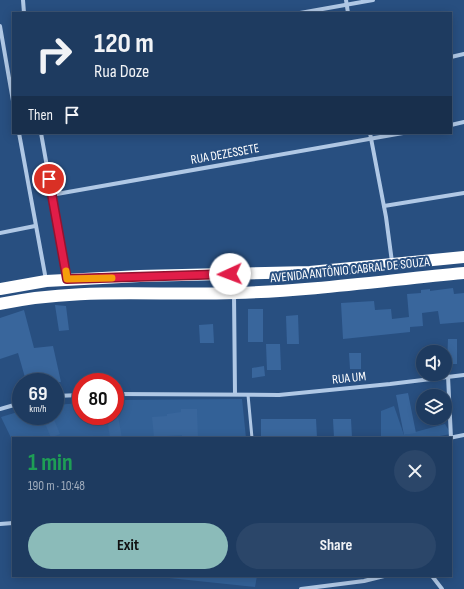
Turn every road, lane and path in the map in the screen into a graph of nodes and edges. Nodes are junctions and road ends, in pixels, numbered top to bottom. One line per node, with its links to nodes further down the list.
1 (23, 0): 4 (street)
2 (373, 0): 3 (street)
3 (347, 2): 5 (street); 6 (street)
4 (24, 12)
5 (304, 12)
6 (348, 12)
7 (0, 26): 10 (street)
8 (464, 54): 9 (street)
9 (452, 57)
10 (12, 95)
11 (464, 122): 12 (street)
12 (452, 125)
13 (18, 134): 21 (street)
14 (41, 134): 19 (street)
15 (370, 134): 17 (street)
16 (397, 134): 17 (street, RUA DEZESSETE)
17 (371, 138): 19 (street, RUA DEZESSETE); 20 (street)
18 (464, 193): 20 (street)
19 (52, 195): 26 (street)
20 (384, 206): 24 (street)
21 (35, 226): 22 (street); 27 (street)
22 (0, 232)
23 (464, 257): 24 (highway, AVENIDA ANTÔNIO CABRAL DE SOUZA)
24 (393, 264): 26 (highway, AVENIDA ANTÔNIO CABRAL DE SOUZA)
25 (464, 273): 29 (highway, AVENIDA ANTÔNIO CABRAL DE SOUZA)
26 (67, 279): 27 (highway, AVENIDA ANTÔNIO CABRAL DE SOUZA)
27 (46, 281): 28 (highway, AVENIDA ANTÔNIO CABRAL DE SOUZA)
28 (0, 290)
29 (234, 293): 30 (highway, AVENIDA ANTÔNIO CABRAL DE SOUZA); 36 (street)
30 (0, 304)
31 (464, 375): 32 (street, RUA UM)
32 (452, 376)
33 (416, 380): 37 (street, RUA UM)
34 (448, 381): 42 (street)
35 (124, 394): 36 (street, RUA UM)
36 (235, 394): 37 (street, RUA UM)
37 (248, 395): 41 (lane)
38 (12, 406): 39 (street)
39 (0, 409)
40 (464, 435): 43 (street)
41 (252, 437)
42 (450, 437)
43 (452, 438)
44 (12, 523): 45 (street)
45 (0, 524)
46 (380, 577): 48 (street)
47 (433, 577): 49 (street)
48 (301, 589)
49 (442, 589)

